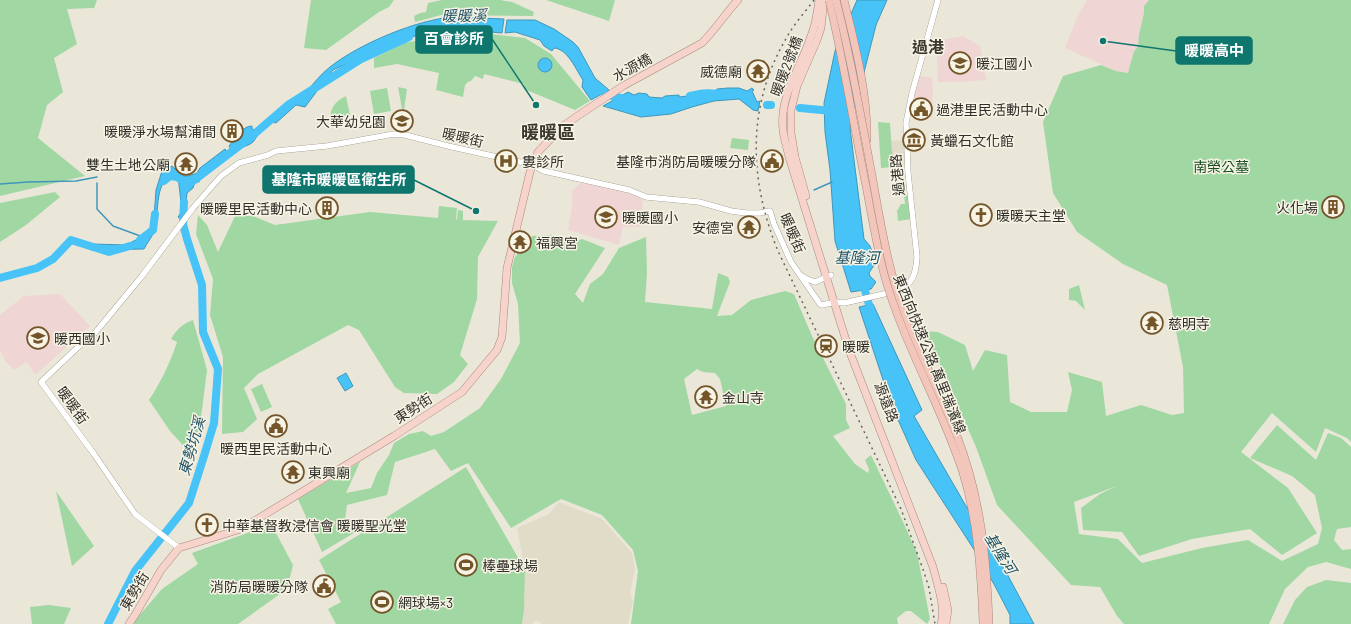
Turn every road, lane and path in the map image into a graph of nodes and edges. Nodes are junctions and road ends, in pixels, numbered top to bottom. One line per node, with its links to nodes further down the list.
1 (738, 0): 8 (main road, 水源橋)
2 (818, 0): 11 (main road, 暖暖2號橋)
3 (824, 0): 11 (main road, 暖暖2號橋)
4 (829, 0): 20 (highway, 東西向快速公路 萬里瑞濱線, bridge)
5 (836, 0): 9 (highway, 東西向快速公路 萬里瑞濱線, bridge)
6 (844, 0): 9 (highway, bridge)
7 (938, 0): 14 (street, 過港路)
8 (582, 113): 10 (main road, 東勢街)
9 (867, 150): 21 (highway, 東西向快速公路 萬里瑞濱線, bridge)
10 (533, 165): 12 (street, 暖暖街); 15 (main road, 東勢街); 15 (street, 暖暖街)
11 (801, 187): 13 (main road, 源遠路)
12 (799, 273): 13 (street, 暖暖街); 14 (street, 暖暖街)
13 (829, 275): 14 (main road, 源遠路)
14 (840, 303): 16 (main road, 源遠路)
15 (177, 546): 17 (main road, 東勢街)
16 (935, 567): 18 (main road, 源遠路); 19 (main road, 源遠路)
17 (129, 624)
18 (941, 624)
19 (946, 624)
20 (983, 624)
21 (989, 624)

